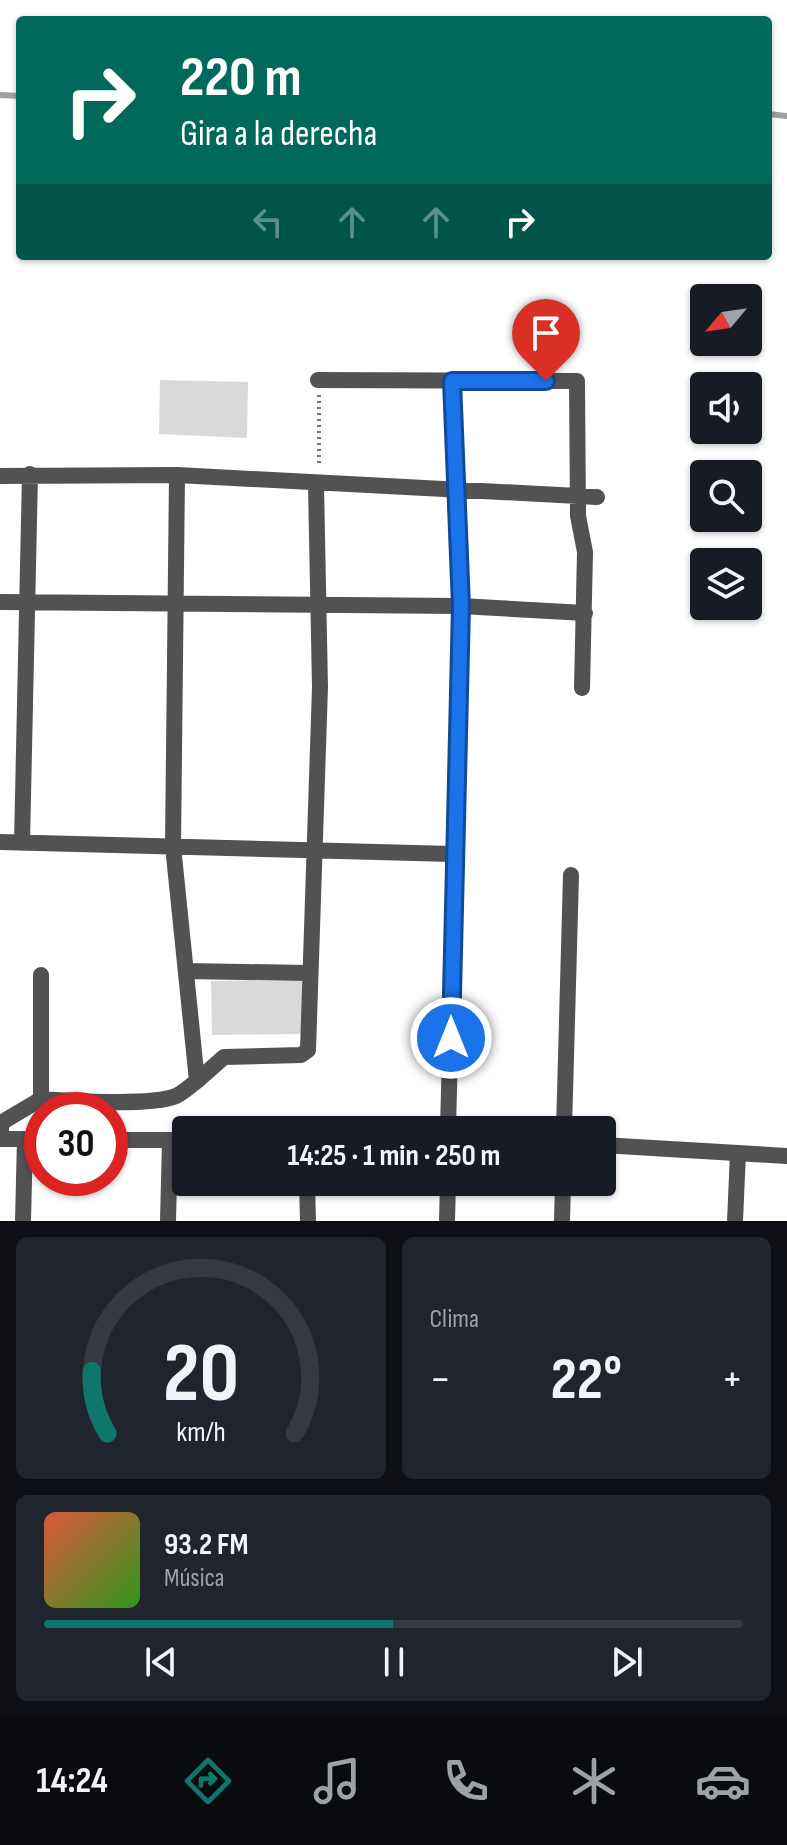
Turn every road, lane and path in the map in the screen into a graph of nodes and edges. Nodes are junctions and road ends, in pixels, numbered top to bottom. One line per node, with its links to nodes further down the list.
1 (318, 380): 2 (street); 6 (path)
2 (452, 381): 7 (street); 8 (street)
3 (30, 474): 4 (street); 5 (street); 11 (street)
4 (177, 475): 6 (street); 12 (street)
5 (0, 476)
6 (316, 485): 7 (street); 13 (street)
7 (453, 487): 8 (street); 14 (street)
8 (578, 495): 9 (street); 15 (street)
9 (597, 497)
10 (0, 602): 11 (street)
11 (29, 602): 12 (street); 18 (street)
12 (176, 602): 13 (street); 19 (street)
13 (319, 605): 14 (street); 20 (street)
14 (461, 606): 15 (street); 21 (street)
15 (585, 613): 16 (street)
16 (582, 688)
17 (0, 842): 18 (street)
18 (22, 843): 19 (street)
19 (173, 846): 20 (street); 23 (street)
20 (313, 850): 21 (street); 24 (street)
21 (452, 854): 30 (street)
22 (571, 875): 31 (street)
23 (186, 971): 24 (street); 26 (street)
24 (308, 973): 26 (street)
25 (41, 975): 27 (street)
26 (197, 1081): 28 (street)
27 (41, 1092)
28 (128, 1101)
29 (24, 1109): 32 (street)
30 (448, 1116)
31 (564, 1116)
32 (0, 1139): 33 (street)
33 (24, 1139)
34 (128, 1140): 35 (street)
35 (172, 1141)
36 (616, 1146): 37 (street)
37 (738, 1153): 38 (street); 49 (street)
38 (787, 1156)
39 (172, 1189): 45 (street)
40 (26, 1196): 44 (street)
41 (307, 1196): 46 (street)
42 (448, 1196): 47 (street)
43 (563, 1196): 48 (street)
44 (23, 1221)
45 (168, 1221)
46 (308, 1221)
47 (447, 1221)
48 (562, 1221)
49 (735, 1221)

